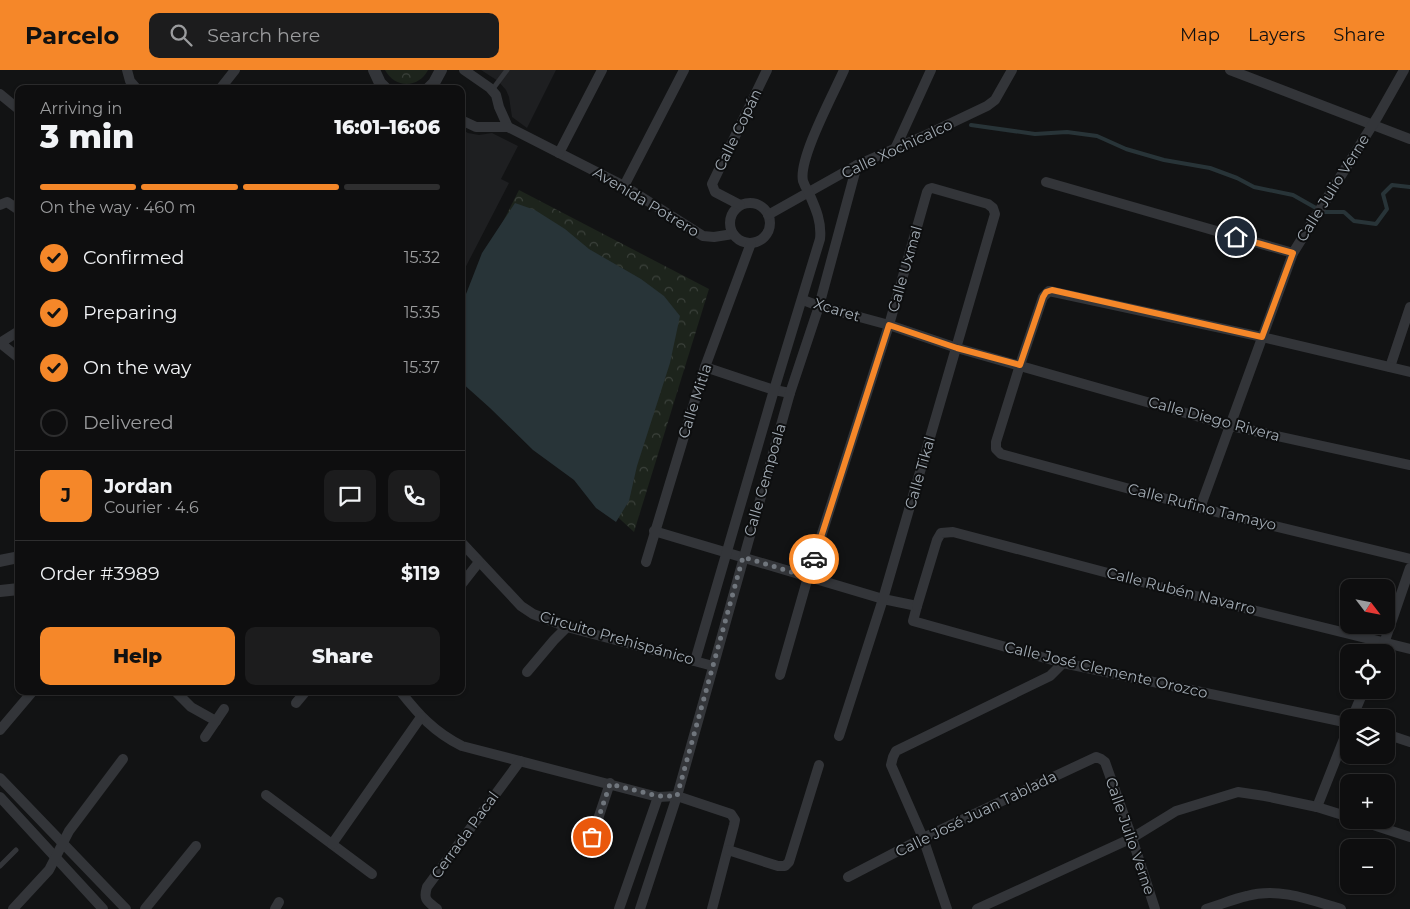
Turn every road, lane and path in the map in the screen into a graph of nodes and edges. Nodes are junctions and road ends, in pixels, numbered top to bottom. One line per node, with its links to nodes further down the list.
1 (127, 70): 15 (street)
2 (235, 70): 16 (street)
3 (374, 70): 17 (street)
4 (440, 70): 18 (street)
5 (464, 70): 19 (street)
6 (507, 70): 19 (lane)
7 (602, 70): 27 (street)
8 (684, 70): 30 (street)
9 (767, 70): 33 (street, Calle Copán)
10 (844, 70): 31 (street, Calle Cempoala)
11 (931, 70): 26 (street)
12 (1012, 70): 26 (street, Calle Xochicalco)
13 (1230, 70): 23 (street)
14 (1404, 70): 23 (street, Calle Julio Verne)
15 (134, 85)
16 (223, 85)
17 (382, 85)
18 (432, 85)
19 (492, 90): 24 (street)
20 (0, 94): 21 (street)
21 (15, 106)
22 (465, 122): 24 (street, Avenida Potrero)
23 (1373, 125): 25 (street); 39 (street, Calle Julio Verne)
24 (508, 127): 27 (street, Avenida Potrero)
25 (1410, 139)
26 (895, 149): 28 (street, Calle Xochicalco)
27 (559, 153): 30 (street, Avenida Potrero)
28 (857, 165): 31 (street, Calle Xochicalco); 41 (street, Calle Cempoala)
29 (1046, 182): 39 (street)
30 (624, 186): 37 (street, Avenida Potrero)
31 (809, 193): 36 (street, Calle Xochicalco); 40 (street, Calle Cempoala)
32 (0, 205): 34 (street)
33 (740, 206): 36 (street); 37 (street)
34 (15, 207)
35 (993, 208): 43 (street, Calle Uxmal); 47 (street, Calle Tikal)
36 (768, 215): 38 (street)
37 (733, 234): 38 (street)
38 (751, 243): 50 (street, Calle Mitla)
39 (1293, 253): 45 (street, Calle Julio Verne)
40 (803, 300): 41 (street, Xcaret); 53 (street, Calle Cempoala)
41 (819, 306): 43 (street, Xcaret); 54 (street, Calle Cempoala)
42 (1410, 307): 51 (street)
43 (889, 325): 47 (street, Xcaret); 68 (street, Calle Uxmal)
44 (15, 334): 46 (street)
45 (1262, 337): 49 (street); 51 (street); 55 (street, Calle Julio Verne)
46 (0, 343): 48 (street)
47 (957, 348): 49 (street, Calle Diego Rivera); 72 (street, Calle Tikal)
48 (15, 355)
49 (1020, 365): 55 (street, Calle Diego Rivera); 57 (street, Calle Rufino Tamayo)
50 (705, 366): 53 (street); 58 (street, Calle Mitla)
51 (1390, 368): 52 (street)
52 (1410, 372)
53 (774, 390): 54 (street); 60 (street, Calle Cempoala)
54 (790, 393): 61 (street, Calle Cempoala)
55 (1231, 426): 56 (street, Calle Diego Rivera); 57 (street, Calle Julio Verne)
56 (1410, 465)
57 (1200, 508): 63 (street, Calle Rufino Tamayo)
58 (654, 531): 60 (street); 66 (street, Calle Mitla)
59 (465, 546): 65 (street, Circuito Prehispánico)
60 (726, 553): 61 (street); 77 (street, Calle Cempoala)
61 (743, 557): 68 (street); 79 (street, Calle Cempoala)
62 (15, 558): 64 (street)
63 (1410, 559)
64 (0, 561)
65 (480, 562): 69 (street); 74 (street, Circuito Prehispánico)
66 (646, 562)
67 (1410, 568): 75 (street)
68 (808, 577): 72 (street); 81 (street, Calle Uxmal)
69 (465, 580)
70 (15, 589): 71 (street)
71 (0, 591)
72 (884, 599): 73 (street); 92 (street, Calle Tikal)
73 (917, 606): 75 (street, Calle Rubén Navarro); 78 (street, Calle José Clemente Orozco)
74 (568, 627): 77 (street, Circuito Prehispánico); 80 (street)
75 (1386, 642): 76 (street, Calle Rubén Navarro)
76 (1410, 649)
77 (695, 661): 79 (street, Circuito Prehispánico)
78 (1063, 662): 90 (street, Calle José Clemente Orozco); 112 (street)
79 (713, 666): 105 (street, Calle Cempoala)
80 (527, 672)
81 (780, 675)
82 (30, 695): 91 (street)
83 (179, 695): 89 (street)
84 (303, 695): 86 (street)
85 (403, 695): 88 (street)
86 (296, 703)
87 (224, 709): 89 (street)
88 (421, 717): 98 (street); 115 (street)
89 (216, 720): 93 (street)
90 (1340, 722)
91 (0, 730)
92 (839, 736)
93 (205, 737)
94 (1395, 737): 95 (street)
95 (1410, 742)
96 (1340, 747): 107 (street)
97 (123, 759): 114 (street)
98 (520, 761): 102 (street); 129 (street, Cerrada Pacal)
99 (1105, 762): 112 (street, Calle José Juan Tablada); 113 (street, Calle Julio Verne)
100 (818, 765): 118 (street)
101 (0, 778): 114 (street)
102 (610, 784): 104 (street); 110 (street)
103 (266, 795): 115 (street)
104 (658, 796): 105 (street); 122 (street)
105 (677, 796): 118 (street); 124 (street)
106 (0, 797): 119 (street)
107 (1317, 807): 108 (street); 113 (street)
108 (1340, 814)
109 (1386, 829): 111 (street)
110 (592, 837)
111 (1410, 837)
112 (922, 838): 123 (street, Calle José Juan Tablada); 133 (street)
113 (1132, 838): 134 (street); 135 (street, Calle Julio Verne)
114 (63, 842): 119 (street); 127 (street)
115 (332, 844): 121 (street)
116 (196, 846): 128 (street)
117 (16, 850): 120 (lane)
118 (728, 850): 132 (street)
119 (56, 858): 125 (street); 126 (street)
120 (0, 866)
121 (372, 874)
122 (631, 876): 124 (street); 130 (street)
123 (848, 877)
124 (649, 882): 131 (street)
125 (13, 909)
126 (103, 909)
127 (126, 909)
128 (145, 909)
129 (437, 909)
130 (620, 909)
131 (640, 909)
132 (712, 909)
133 (947, 909)
134 (976, 909)
135 (1155, 909)
136 (1206, 909): 137 (street)
137 (1341, 909)

